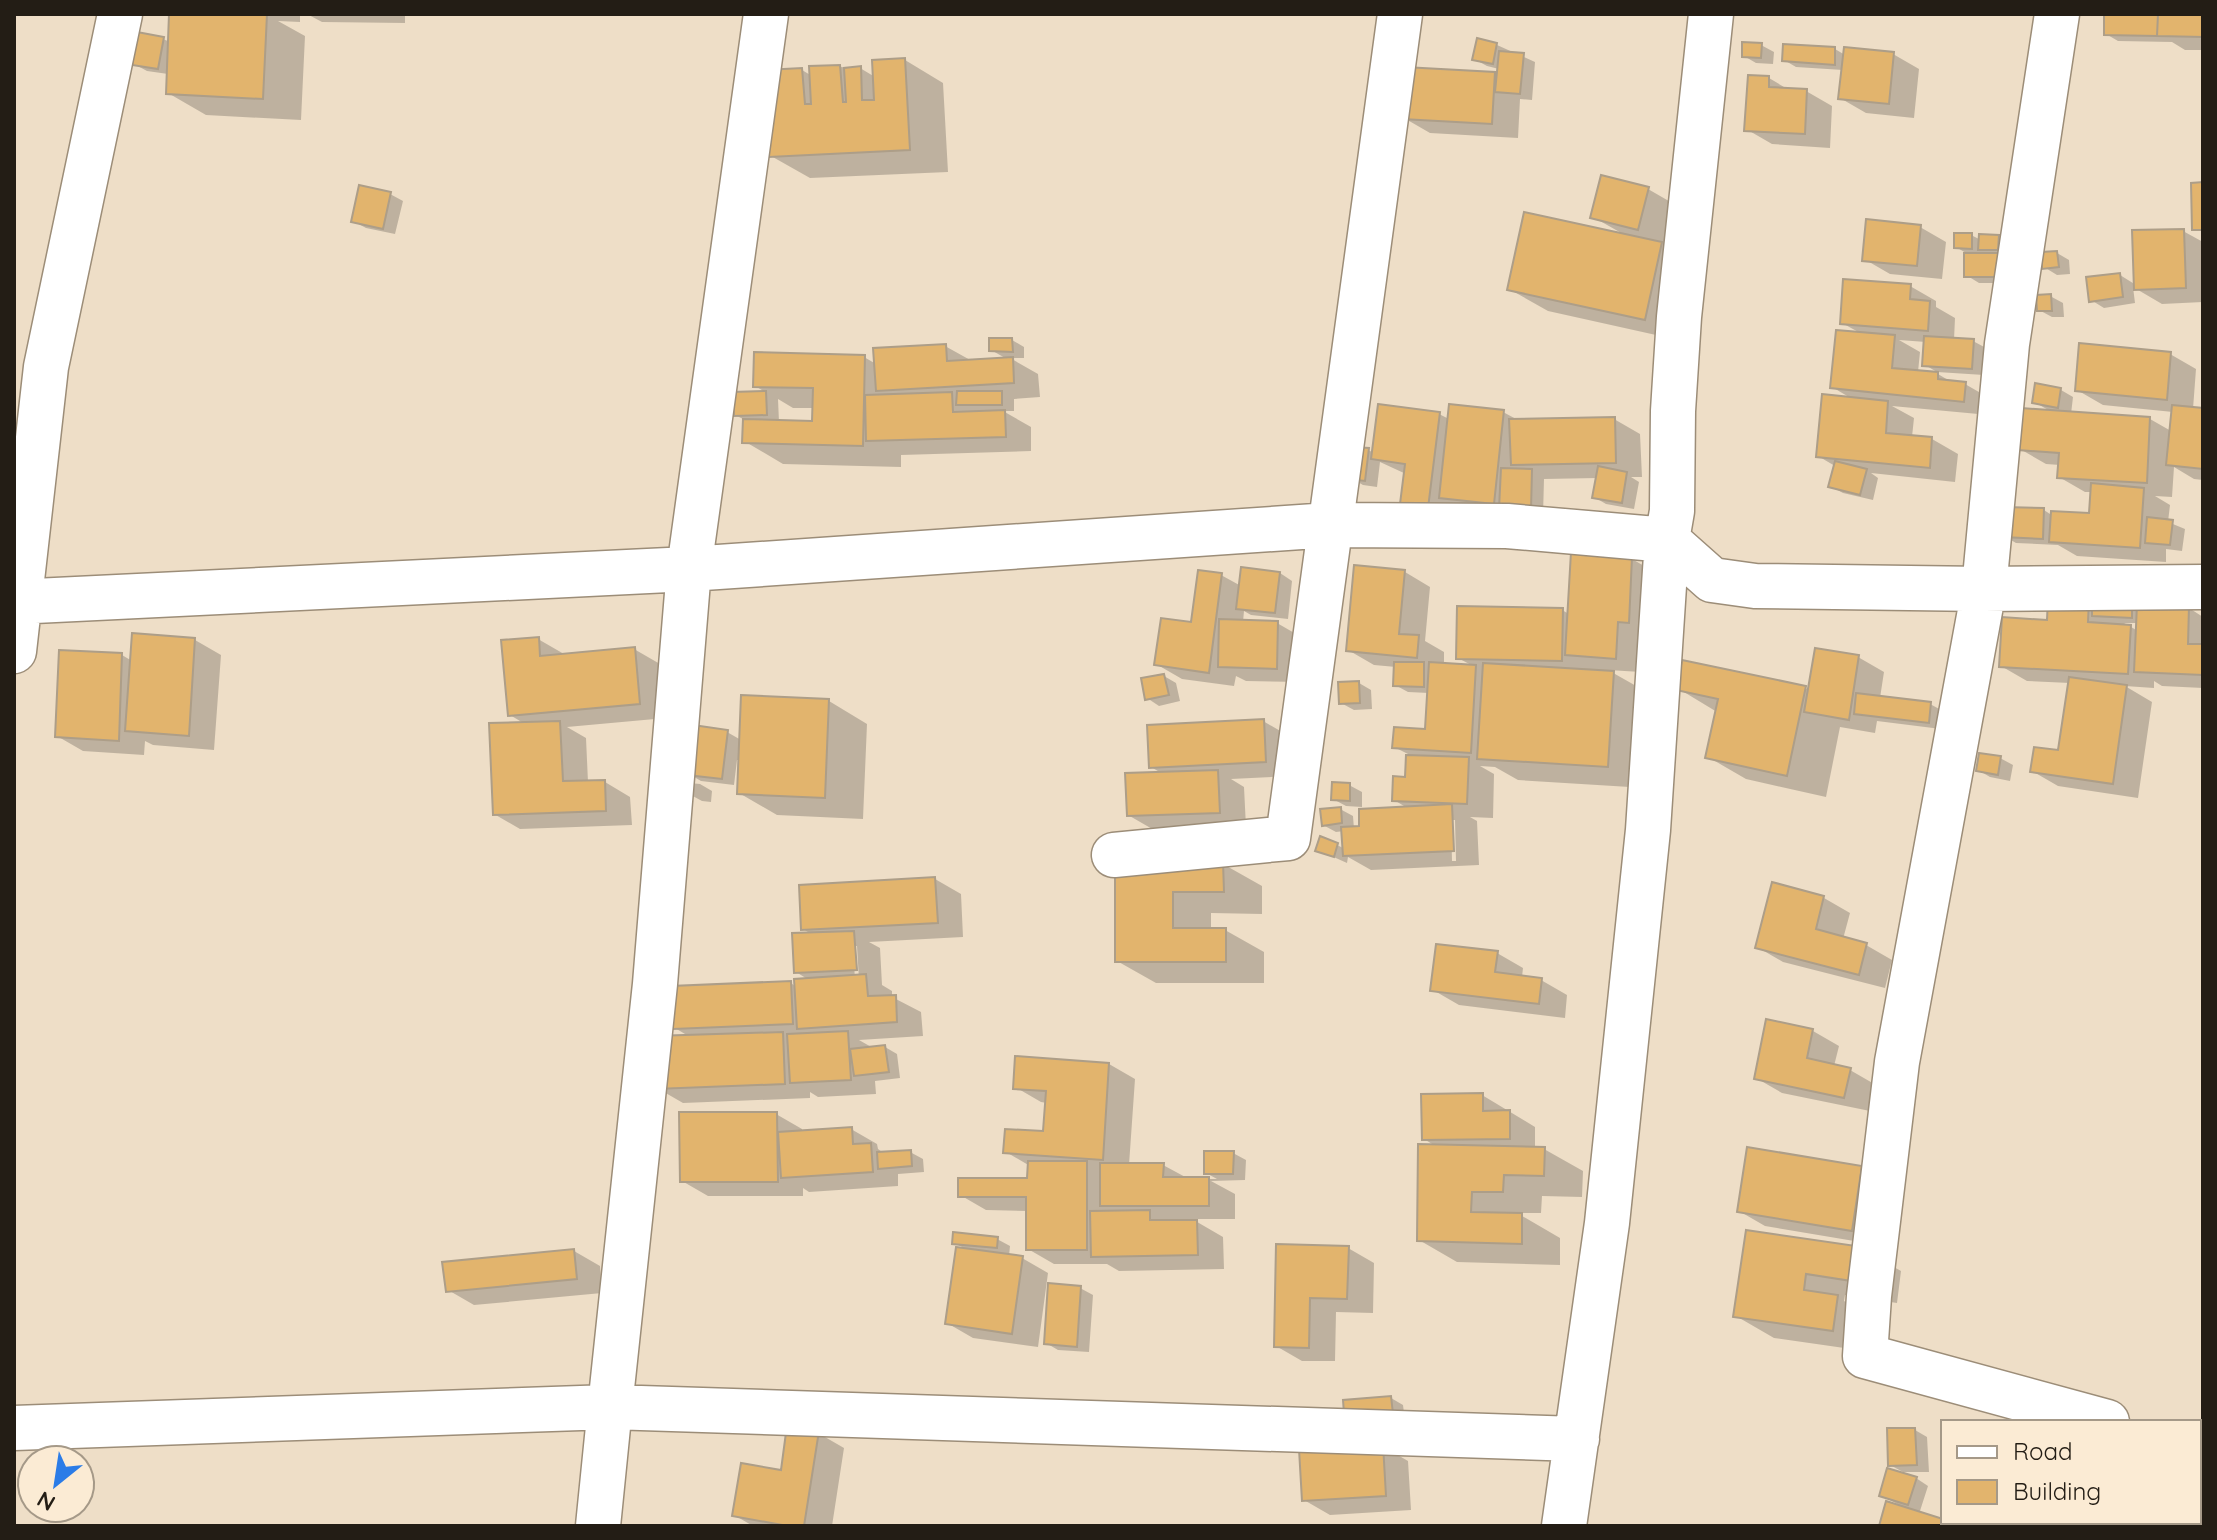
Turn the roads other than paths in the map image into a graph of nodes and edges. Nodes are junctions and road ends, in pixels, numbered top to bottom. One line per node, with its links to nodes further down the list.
1 (120, 14): 11 (street)
2 (766, 14): 8 (street)
3 (1400, 14): 6 (street)
4 (1711, 14): 7 (street)
5 (2057, 14): 10 (street)
6 (1330, 525): 7 (street); 8 (street); 13 (street)
7 (1667, 540): 10 (street); 17 (street)
8 (689, 569): 11 (street); 14 (street)
9 (2203, 587): 10 (street)
10 (1984, 589): 15 (street)
11 (17, 602): 12 (street)
12 (14, 651)
13 (1114, 855)
14 (610, 1407): 16 (street); 17 (street); 18 (street)
15 (2100, 1420)
16 (14, 1428)
17 (1577, 1439): 19 (street)
18 (598, 1526)
19 (1564, 1526)

